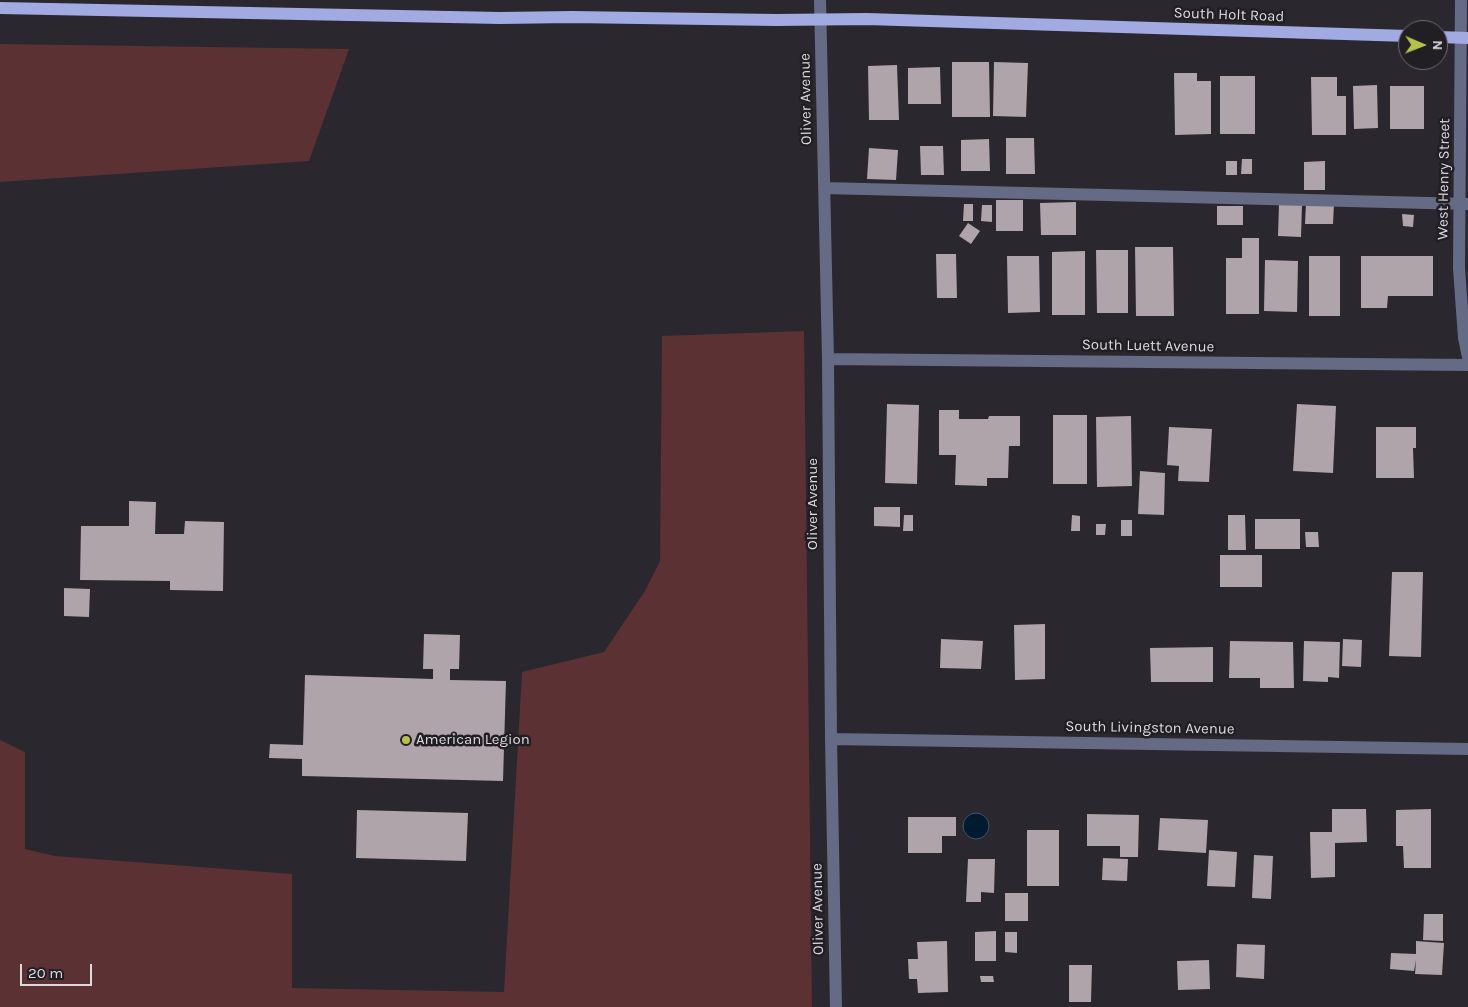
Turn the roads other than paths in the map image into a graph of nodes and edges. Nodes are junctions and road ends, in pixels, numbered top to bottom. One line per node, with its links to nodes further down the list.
1 (820, 0): 4 (street, Oliver Avenue)
2 (1461, 0): 7 (street, West Henry Street)
3 (0, 8): 4 (main road, South Holt Road)
4 (820, 19): 5 (main road, South Holt Road); 8 (street, Oliver Avenue)
5 (1398, 36)
6 (1448, 37): 7 (main road)
7 (1465, 38): 9 (street, West Henry Street)
8 (824, 188): 9 (street); 11 (street, Oliver Avenue)
9 (1464, 204): 10 (street, West Henry Street)
10 (1468, 357)
11 (828, 359): 12 (street, South Luett Avenue); 13 (street, Oliver Avenue)
12 (1468, 365)
13 (831, 739): 14 (street, South Livingston Avenue); 15 (street, Oliver Avenue)
14 (1468, 749)
15 (836, 1007)

